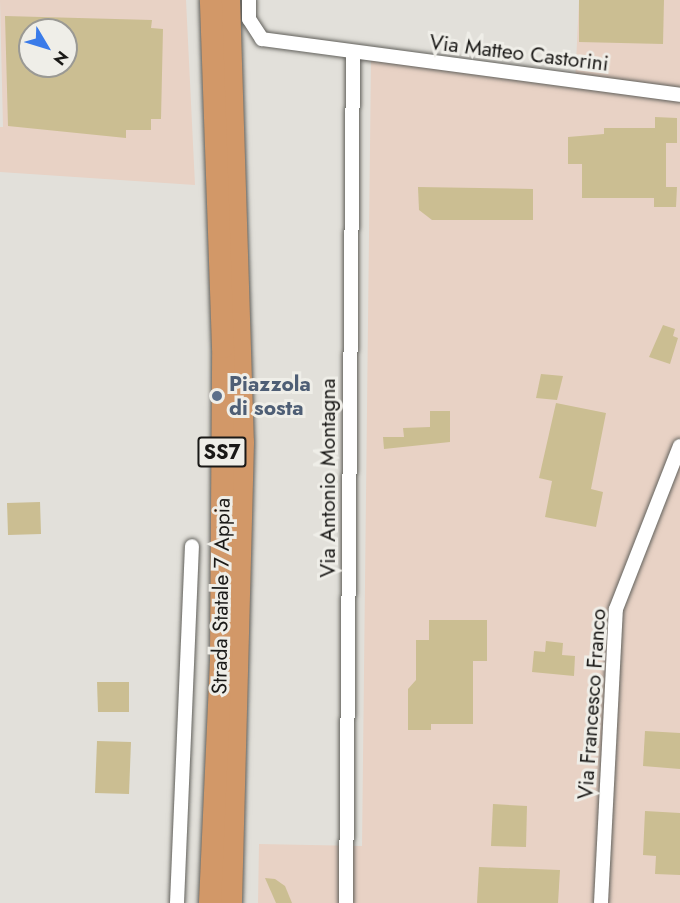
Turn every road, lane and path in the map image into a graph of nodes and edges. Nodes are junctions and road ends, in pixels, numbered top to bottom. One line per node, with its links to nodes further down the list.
1 (211, 0): 9 (highway, Strada Statale 7 Appia / SS7)
2 (229, 0): 10 (highway, Strada Statale 7 Appia / SS7)
3 (249, 0): 4 (street, Via Matteo Castorini)
4 (353, 53): 5 (street, Via Matteo Castorini); 11 (street, Via Antonio Montagna)
5 (680, 95)
6 (680, 446): 12 (street, Via Francesco Franco)
7 (192, 546): 8 (street)
8 (177, 903)
9 (210, 903)
10 (231, 903)
11 (346, 903)
12 (601, 903)

